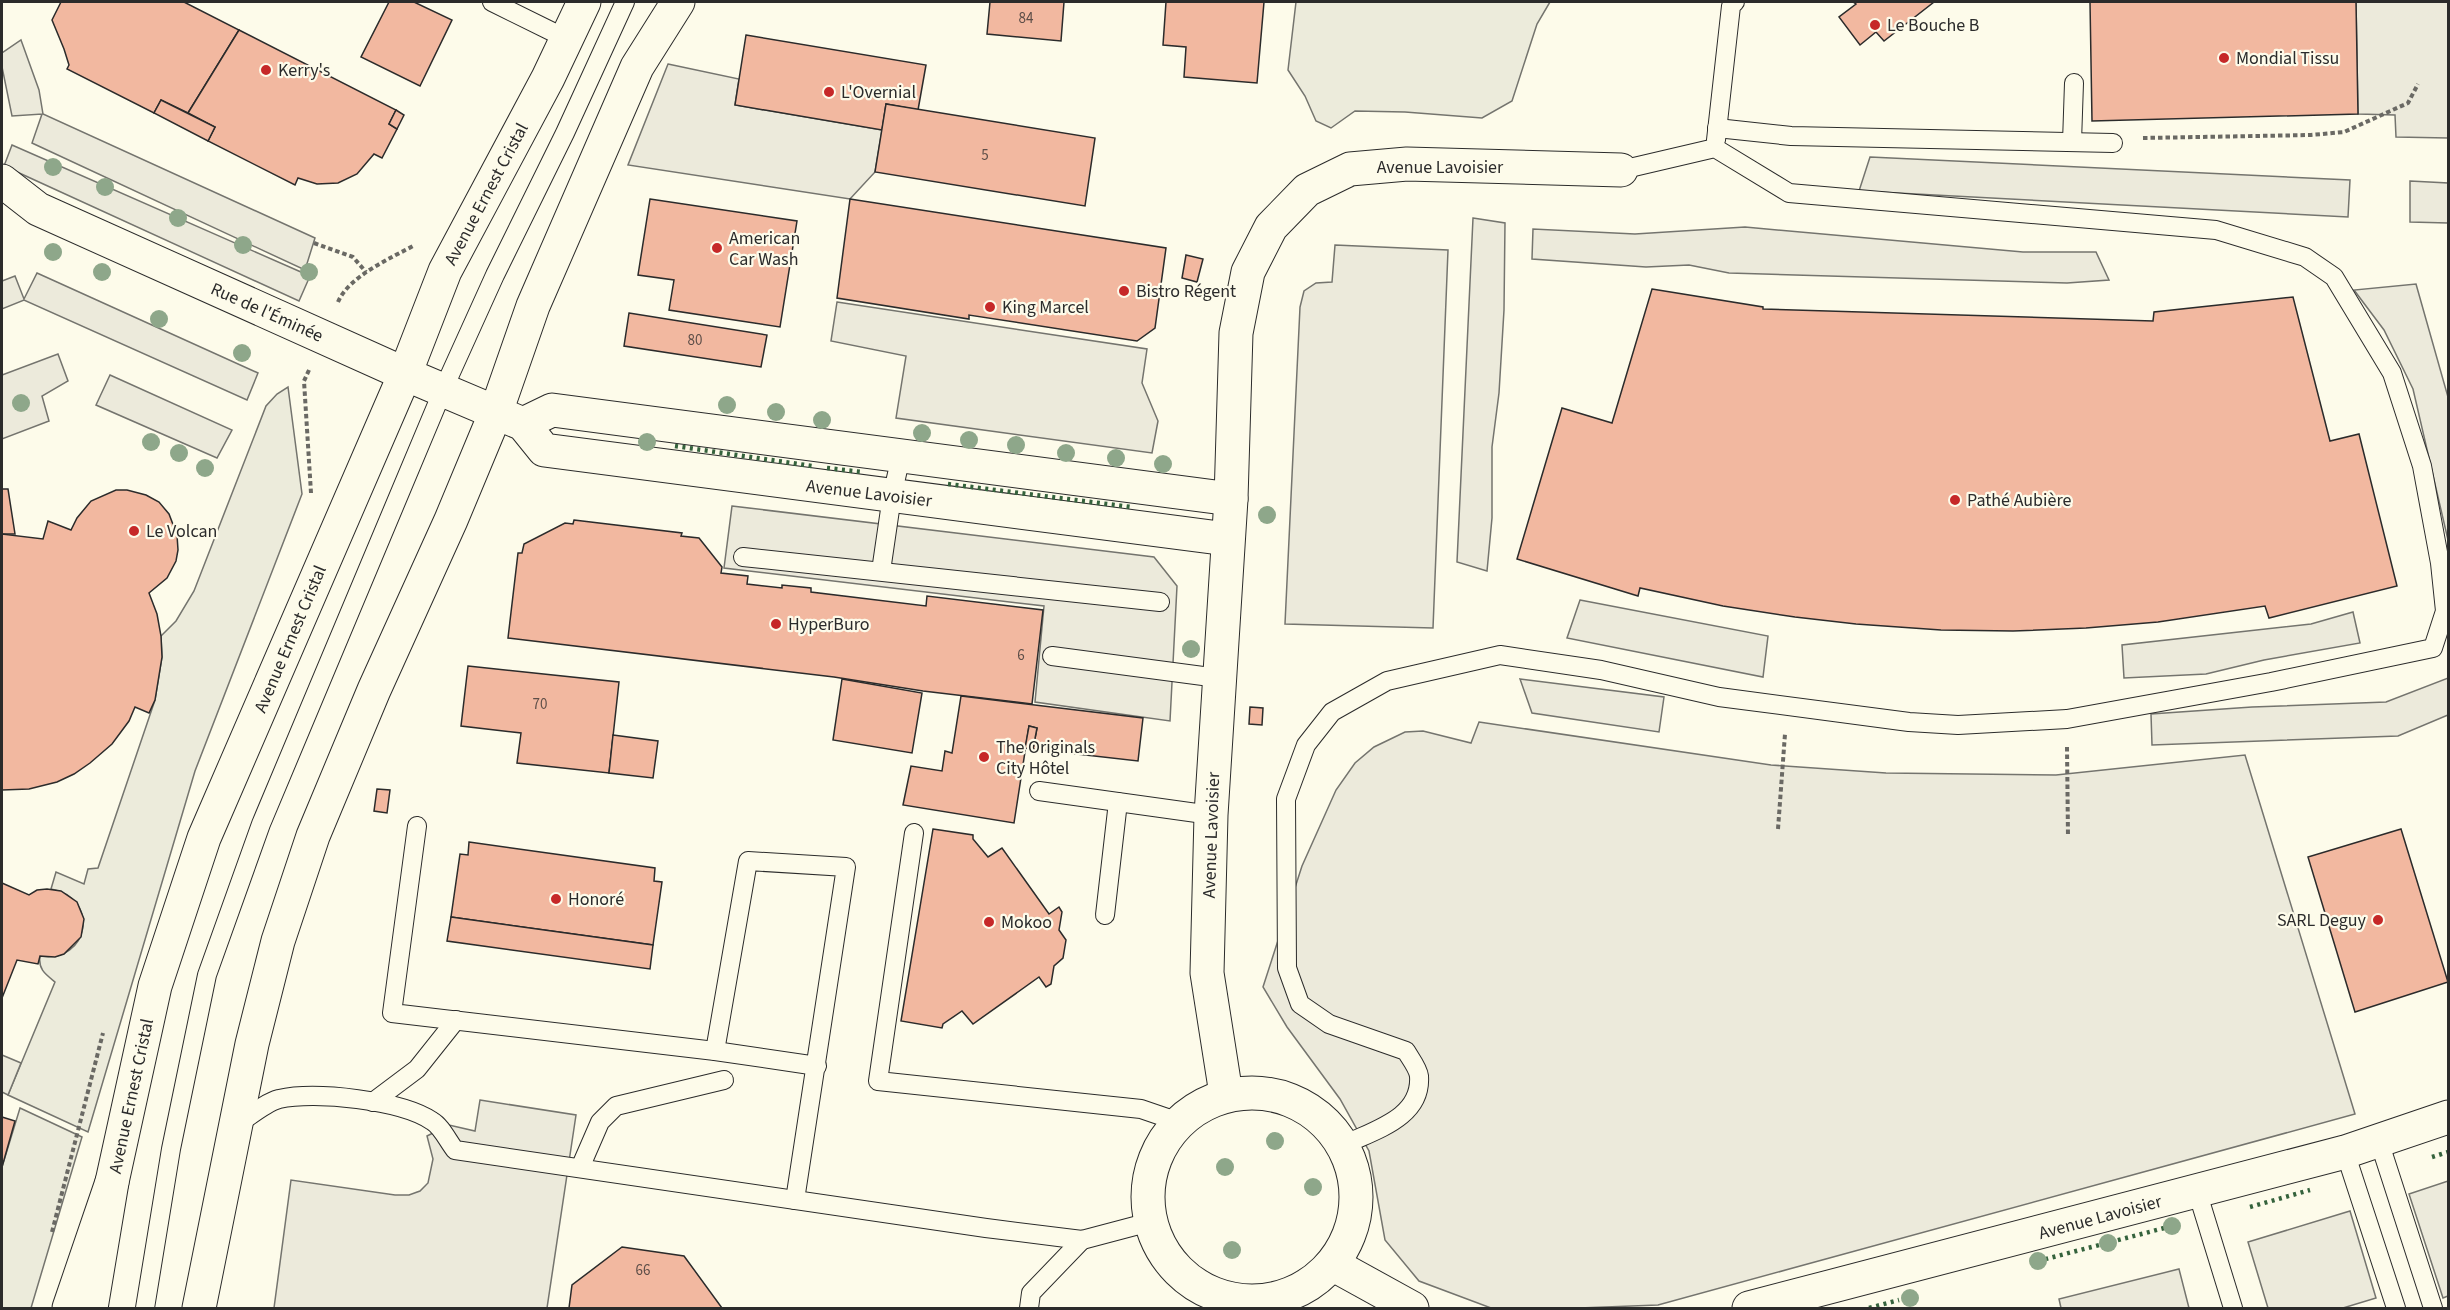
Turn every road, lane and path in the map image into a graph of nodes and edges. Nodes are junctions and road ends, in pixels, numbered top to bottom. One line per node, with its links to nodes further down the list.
1 (492, 2): 6 (lane)
2 (584, 2): 6 (main road, Avenue Ernest Cristal)
3 (625, 2): 20 (lane)
4 (678, 2): 21 (main road)
5 (1735, 2): 9 (lane)
6 (567, 39): 19 (main road, Avenue Ernest Cristal)
7 (2074, 83): 10 (lane)
8 (2418, 84): 11 (path)
9 (1717, 128): 10 (lane); 12 (lane)
10 (2073, 142): 11 (lane)
11 (2113, 143)
12 (1715, 148): 13 (lane); 32 (lane)
13 (1621, 170): 24 (main road, Avenue Lavoisier)
14 (2, 181): 16 (main road, Rue de l'Éminée)
15 (2, 203): 16 (main road, Rue de l'Éminée)
16 (38, 209): 19 (main road, Rue de l'Éminée)
17 (422, 240): 18 (path)
18 (314, 243)
19 (405, 374): 20 (main road, Rue de l'Éminée); 54 (main road, Avenue Ernest Cristal)
20 (443, 390): 21 (main road, Rue de l'Éminée); 62 (lane)
21 (510, 418): 22 (main road); 23 (main road, Avenue Lavoisier); 49 (main road)
22 (901, 456): 23 (lane); 24 (main road)
23 (892, 496): 25 (main road, Avenue Lavoisier); 27 (lane)
24 (1231, 499): 25 (main road, Avenue Lavoisier)
25 (1227, 539): 30 (main road, Avenue Lavoisier)
26 (743, 556): 27 (lane)
27 (881, 571): 28 (lane)
28 (1160, 602)
29 (1052, 656): 30 (lane)
30 (1218, 678): 35 (main road, Avenue Lavoisier)
31 (1788, 706): 32 (lane); 37 (path); 51 (lane)
32 (2067, 720): 39 (path)
33 (1039, 791): 34 (lane)
34 (1118, 802): 35 (lane); 40 (lane)
35 (1211, 815): 45 (main road, Avenue Lavoisier)
36 (417, 826): 41 (lane)
37 (1778, 829)
38 (914, 833): 48 (lane)
39 (2068, 837)
40 (1105, 915)
41 (456, 1020): 42 (lane); 46 (lane)
42 (715, 1052): 43 (lane); 43 (lane)
43 (817, 1066): 56 (lane)
44 (724, 1080): 53 (lane)
45 (1226, 1095): 48 (main road); 51 (main road)
46 (373, 1102): 49 (lane); 53 (lane)
47 (2448, 1117): 50 (main road, Avenue Lavoisier)
48 (1179, 1122): 57 (main road)
49 (234, 1126): 63 (main road)
50 (2379, 1141): 52 (main road, Avenue Lavoisier); 69 (lane)
51 (1344, 1145): 59 (main road)
52 (2345, 1152): 55 (main road, Avenue Lavoisier); 68 (lane)
53 (580, 1168): 56 (lane)
54 (112, 1182): 60 (main road); 61 (main road, Avenue Ernest Cristal)
55 (2197, 1191): 66 (main road, Avenue Lavoisier); 67 (lane)
56 (795, 1200): 58 (lane)
57 (1150, 1222): 58 (lane); 59 (main road)
58 (1082, 1240): 64 (lane)
59 (1334, 1264): 65 (main road)
60 (69, 1308)
61 (91, 1308)
62 (145, 1308)
63 (199, 1308)
64 (1029, 1308)
65 (1412, 1308)
66 (1749, 1308)
67 (2234, 1308)
68 (2396, 1308)
69 (2433, 1308)

